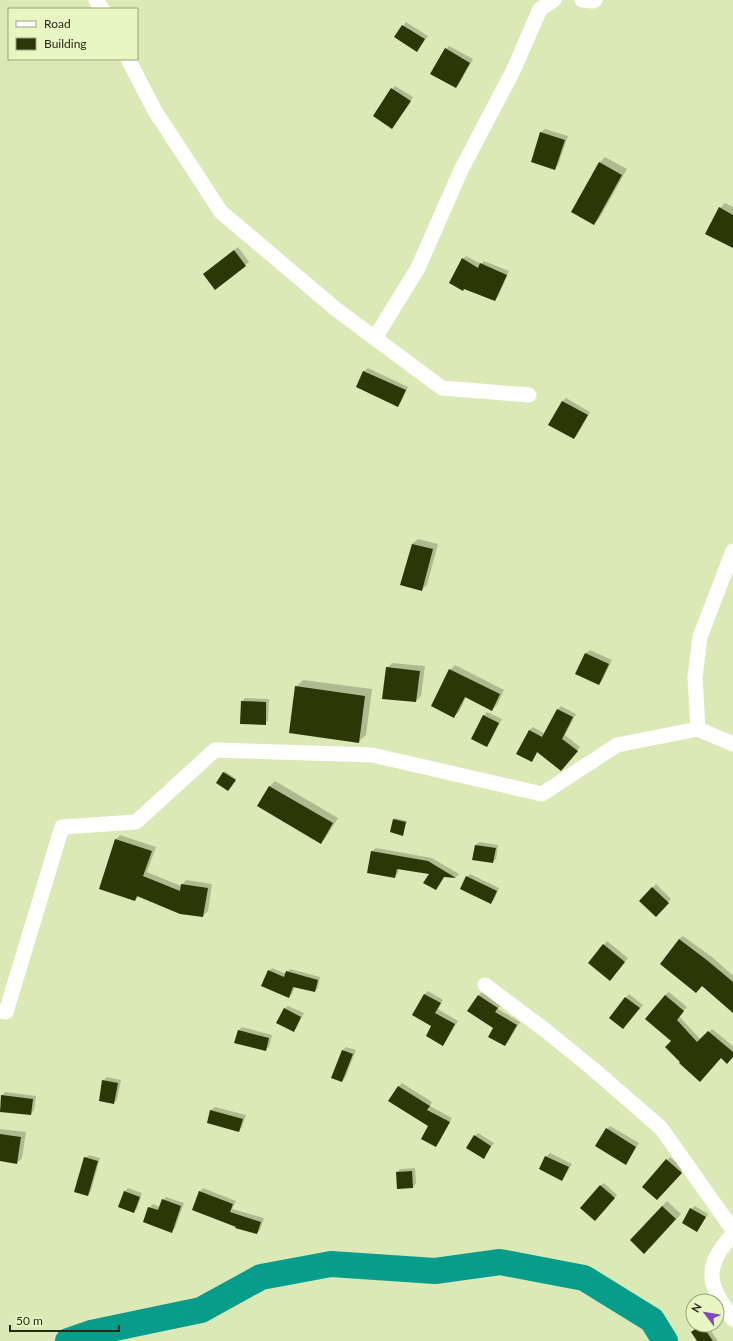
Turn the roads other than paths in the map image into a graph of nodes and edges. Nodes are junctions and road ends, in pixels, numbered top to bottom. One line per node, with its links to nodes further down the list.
1 (554, 0): 5 (street)
2 (582, 0): 3 (street)
3 (595, 0)
4 (129, 60): 5 (street)
5 (375, 338): 6 (street)
6 (529, 395)
7 (733, 551): 8 (street)
8 (698, 729): 9 (street); 11 (street)
9 (733, 744)
10 (484, 984): 12 (street)
11 (0, 1011)
12 (733, 1230)
13 (733, 1234): 14 (street)
14 (733, 1319)

